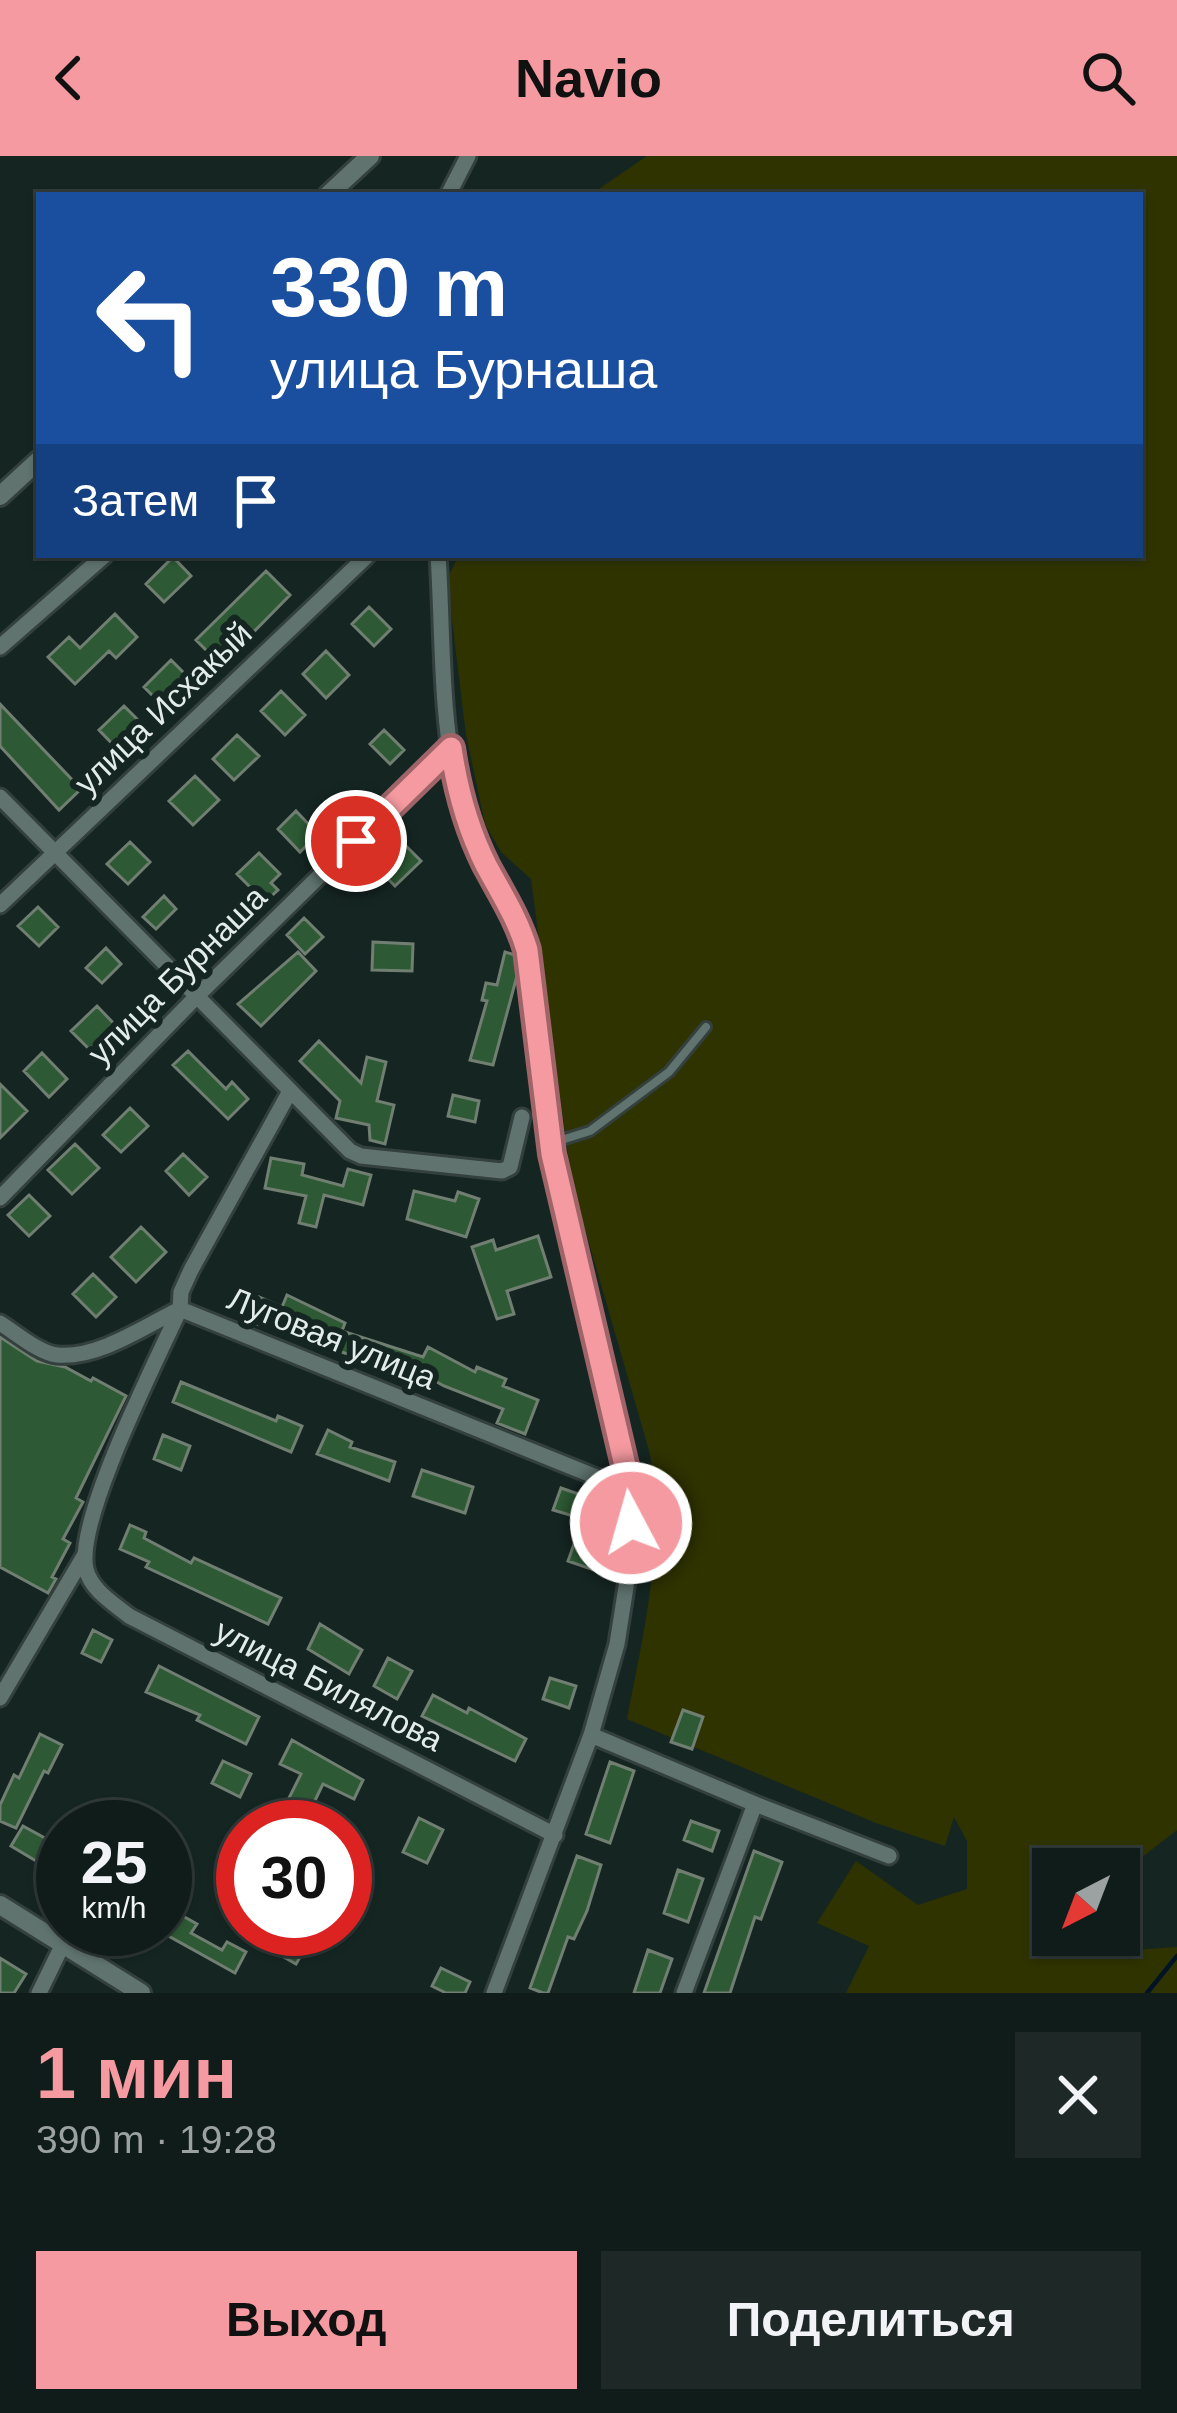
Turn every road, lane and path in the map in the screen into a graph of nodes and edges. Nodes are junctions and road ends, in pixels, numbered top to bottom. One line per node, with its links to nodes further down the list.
1 (370, 156): 3 (street)
2 (468, 156): 4 (street)
3 (331, 192)
4 (450, 192)
5 (36, 463): 6 (street)
6 (0, 496)
7 (102, 558): 10 (street)
8 (365, 558): 13 (street, улица Исхакый)
9 (437, 558): 11 (street)
10 (0, 647)
11 (451, 748): 15 (street, улица Бурнаша); 19 (street)
12 (0, 797): 13 (street)
13 (54, 854): 14 (street, улица Исхакый); 15 (street)
14 (0, 905)
15 (196, 997): 17 (street); 20 (street, улица Бурнаша)
16 (706, 1027): 19 (lane)
17 (289, 1093): 18 (street); 21 (street, Луговая улица)
18 (522, 1117)
19 (550, 1144): 23 (street)
20 (0, 1198)
21 (180, 1309): 22 (street); 23 (street, Луговая улица); 24 (street)
22 (0, 1323)
23 (631, 1491): 26 (street)
24 (85, 1555): 25 (street); 28 (street, улица Билялова)
25 (0, 1698)
26 (591, 1735): 27 (street); 28 (street)
27 (755, 1804): 29 (street); 37 (street)
28 (555, 1835): 36 (street)
29 (889, 1856)
30 (0, 1905): 31 (street)
31 (36, 1927)
32 (57, 1956): 34 (street)
33 (82, 1956): 35 (street)
34 (39, 1993)
35 (141, 1993)
36 (494, 1993)
37 (684, 1993)

